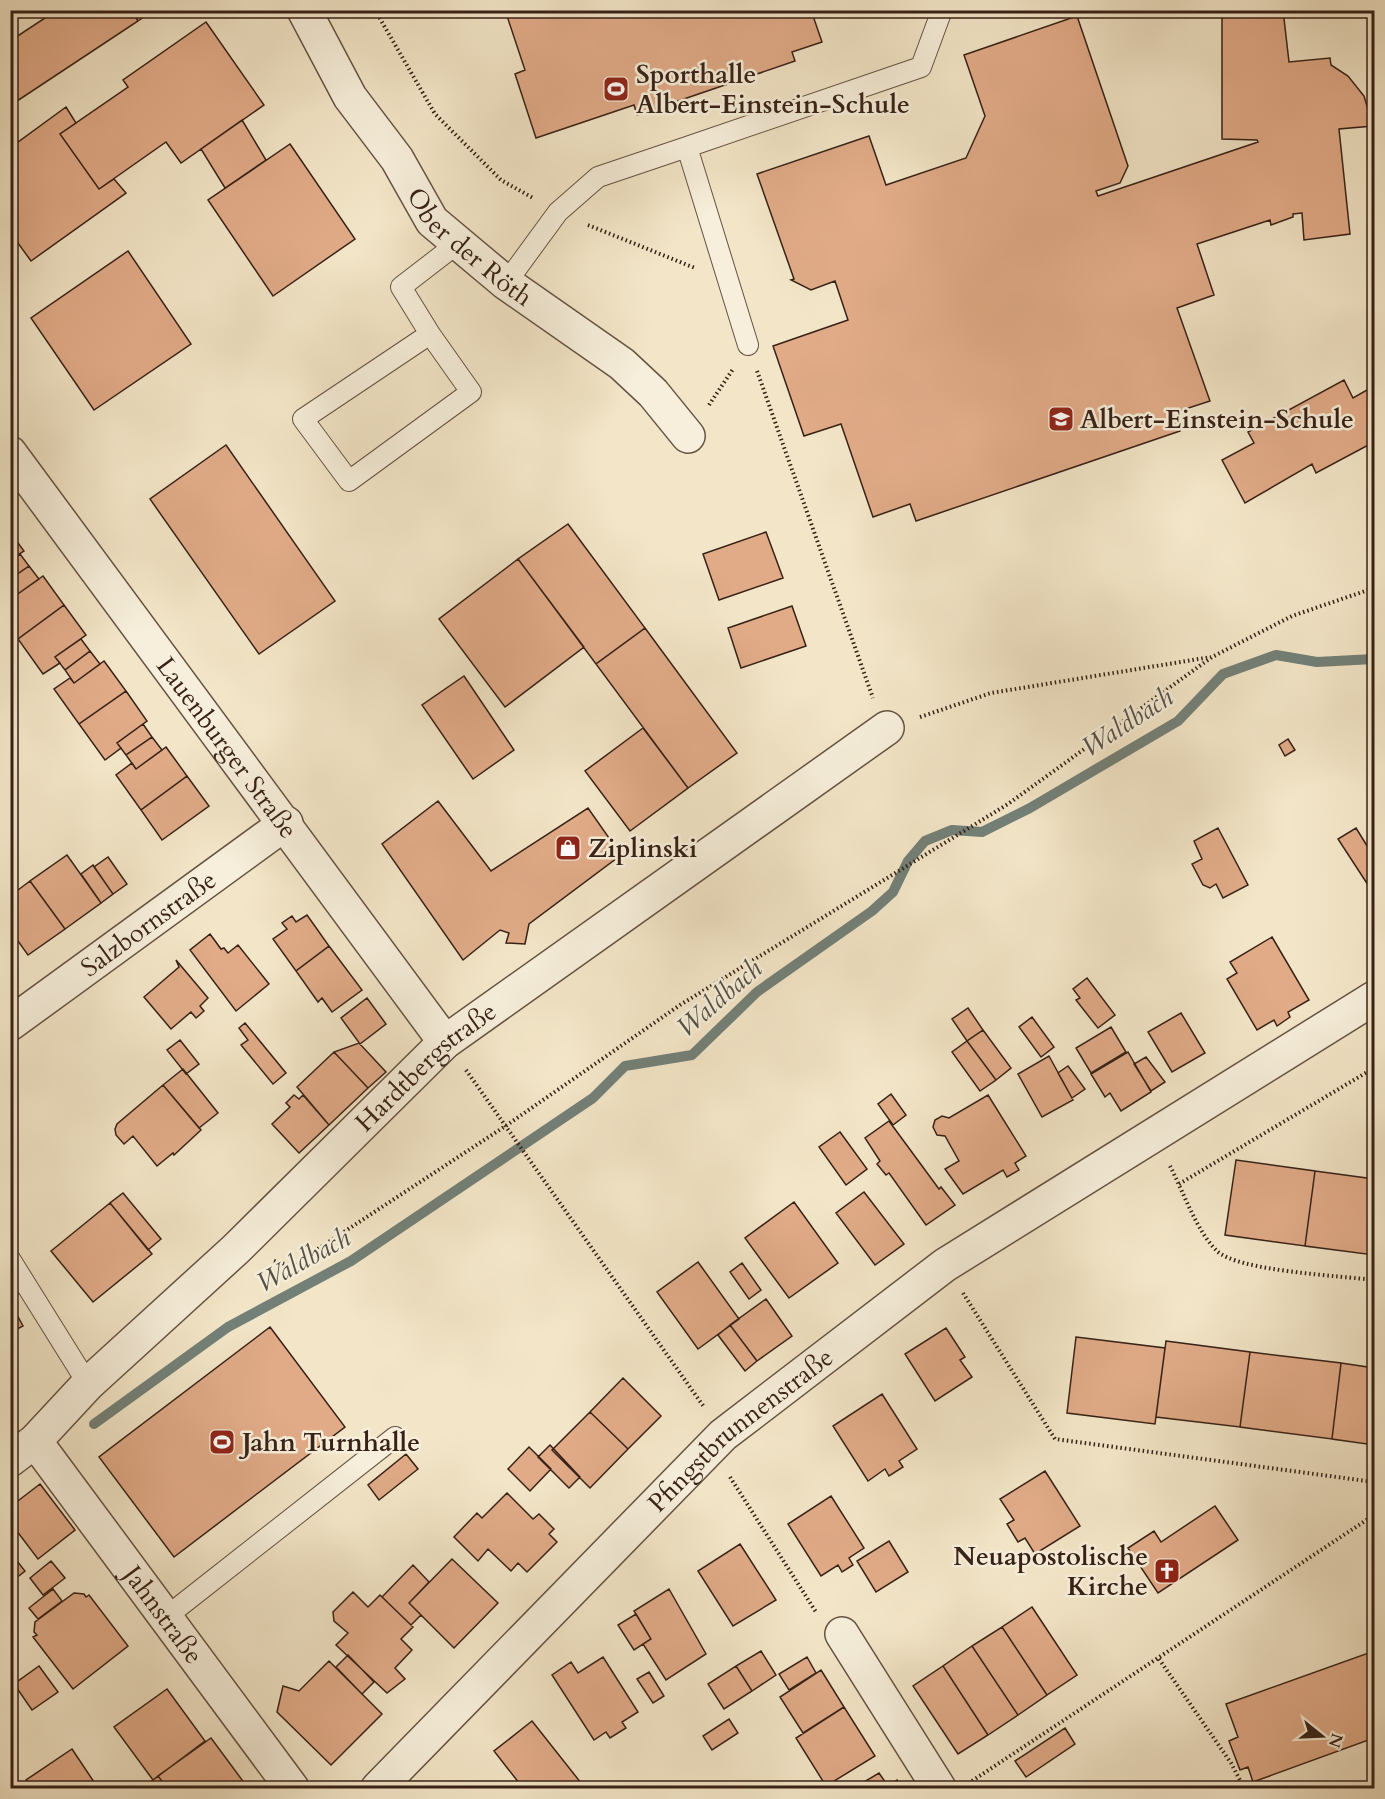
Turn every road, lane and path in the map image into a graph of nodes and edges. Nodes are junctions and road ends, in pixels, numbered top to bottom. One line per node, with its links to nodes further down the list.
1 (304, 10): 6 (street, Ober der Röth)
2 (375, 10): 5 (path)
3 (942, 10): 4 (lane)
4 (687, 147): 5 (lane); 7 (lane)
5 (558, 212): 7 (path); 8 (lane)
6 (458, 243): 8 (street, Ober der Röth); 9 (lane)
7 (729, 282): 10 (lane)
8 (506, 283): 11 (street, Ober der Röth)
9 (430, 334): 9 (lane)
10 (748, 345): 11 (path); 15 (path)
11 (688, 436)
12 (10, 453): 16 (street, Lauenburger Straße)
13 (1374, 588): 14 (path)
14 (1212, 657): 15 (path); 21 (path)
15 (887, 728): 19 (street, Hardtbergstraße)
16 (286, 823): 18 (street, Salzbornstraße); 19 (street, Lauenburger Straße)
17 (1374, 998): 22 (street, Pfingstbrunnenstraße)
18 (10, 1024)
19 (445, 1042): 21 (path); 24 (street, Hardtbergstraße)
20 (1374, 1068): 23 (path)
21 (507, 1125): 24 (path); 30 (path)
22 (1154, 1133): 23 (path); 26 (street, Pfingstbrunnenstraße)
23 (1179, 1184): 27 (path)
24 (236, 1249): 28 (street, Hardtbergstraße)
25 (10, 1259): 28 (lane)
26 (945, 1264): 30 (street, Pfingstbrunnenstraße); 32 (path)
27 (1374, 1280)
28 (88, 1384): 31 (street, Hardtbergstraße)
29 (395, 1437): 34 (lane)
30 (716, 1440): 35 (path); 39 (street, Pfingstbrunnenstraße)
31 (23, 1451): 34 (street, Jahnstraße)
32 (1374, 1482)
33 (1374, 1515): 36 (path)
34 (166, 1617): 38 (street, Jahnstraße)
35 (842, 1634): 40 (street)
36 (1160, 1659): 37 (path); 41 (path)
37 (970, 1782)
38 (292, 1788)
39 (378, 1788)
40 (939, 1788)
41 (1244, 1788)

